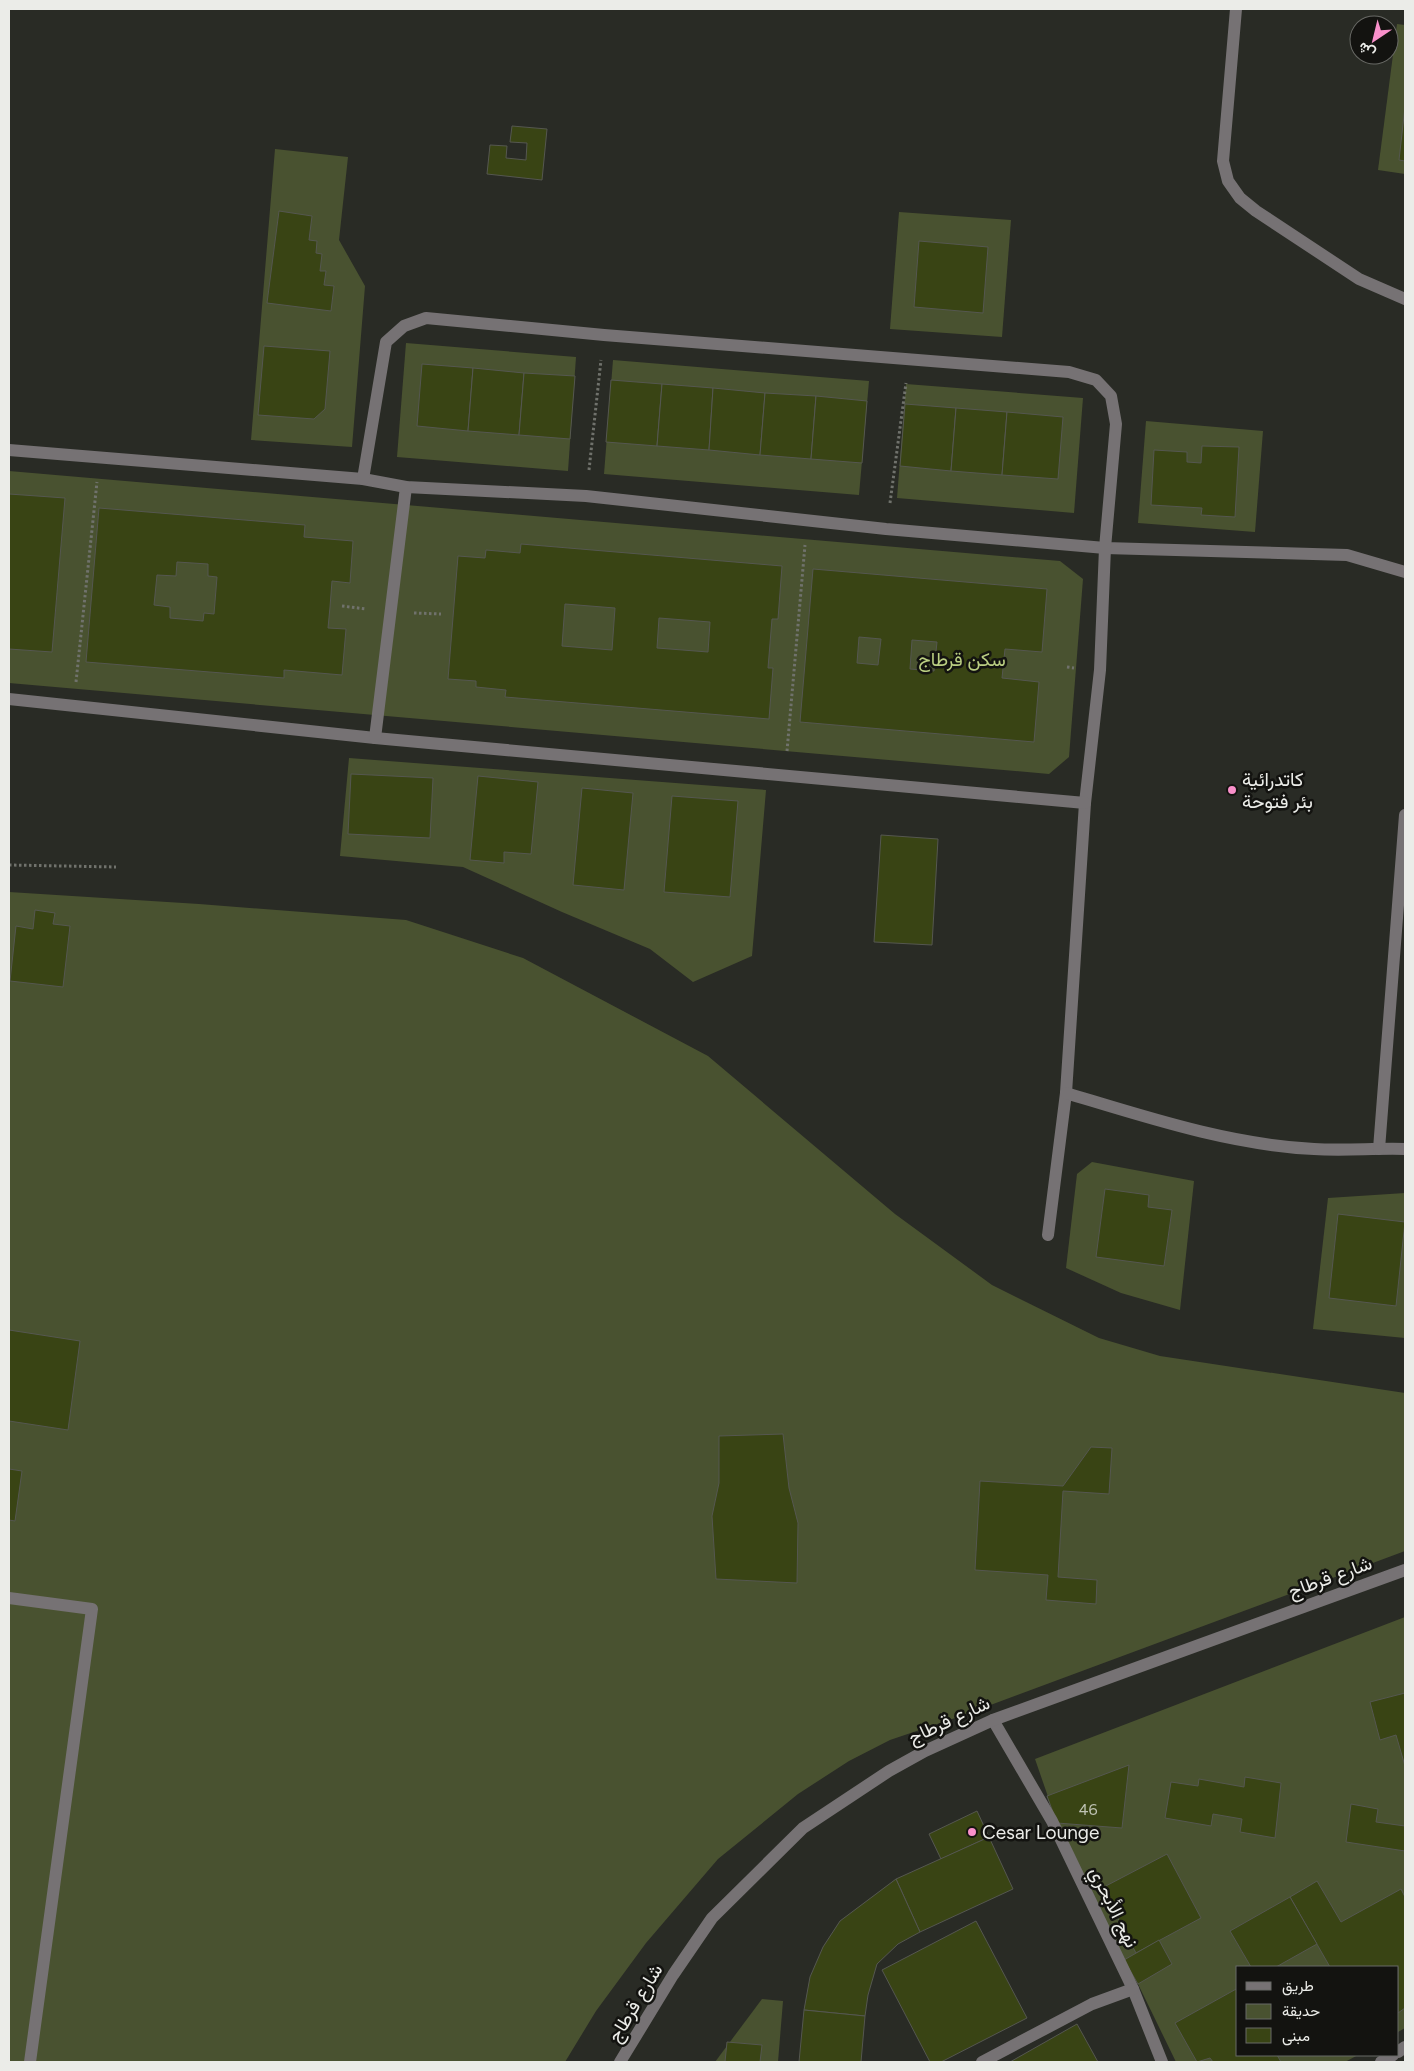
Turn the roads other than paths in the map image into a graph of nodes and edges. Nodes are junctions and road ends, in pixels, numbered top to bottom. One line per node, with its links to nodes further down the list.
1 (1236, 9): 2 (street)
2 (1405, 299)
3 (9, 450): 4 (street)
4 (363, 479): 5 (street); 6 (street)
5 (406, 487): 6 (street); 9 (street)
6 (1104, 548): 7 (street); 10 (street)
7 (1405, 572)
8 (9, 699): 9 (street)
9 (375, 738): 10 (street)
10 (1085, 803): 12 (street)
11 (1405, 815): 13 (street)
12 (1066, 1093): 13 (street); 15 (street)
13 (1379, 1148): 14 (street)
14 (1405, 1149)
15 (1048, 1235)
16 (1405, 1570): 18 (street, شارع قرطاج)
17 (9, 1598): 20 (street)
18 (993, 1720): 19 (street, نهج الأبحري); 21 (street, شارع قرطاج)
19 (1133, 1990): 22 (street); 23 (street, نهج الأبحري)
20 (30, 2062)
21 (620, 2062)
22 (982, 2062)
23 (1162, 2062)

